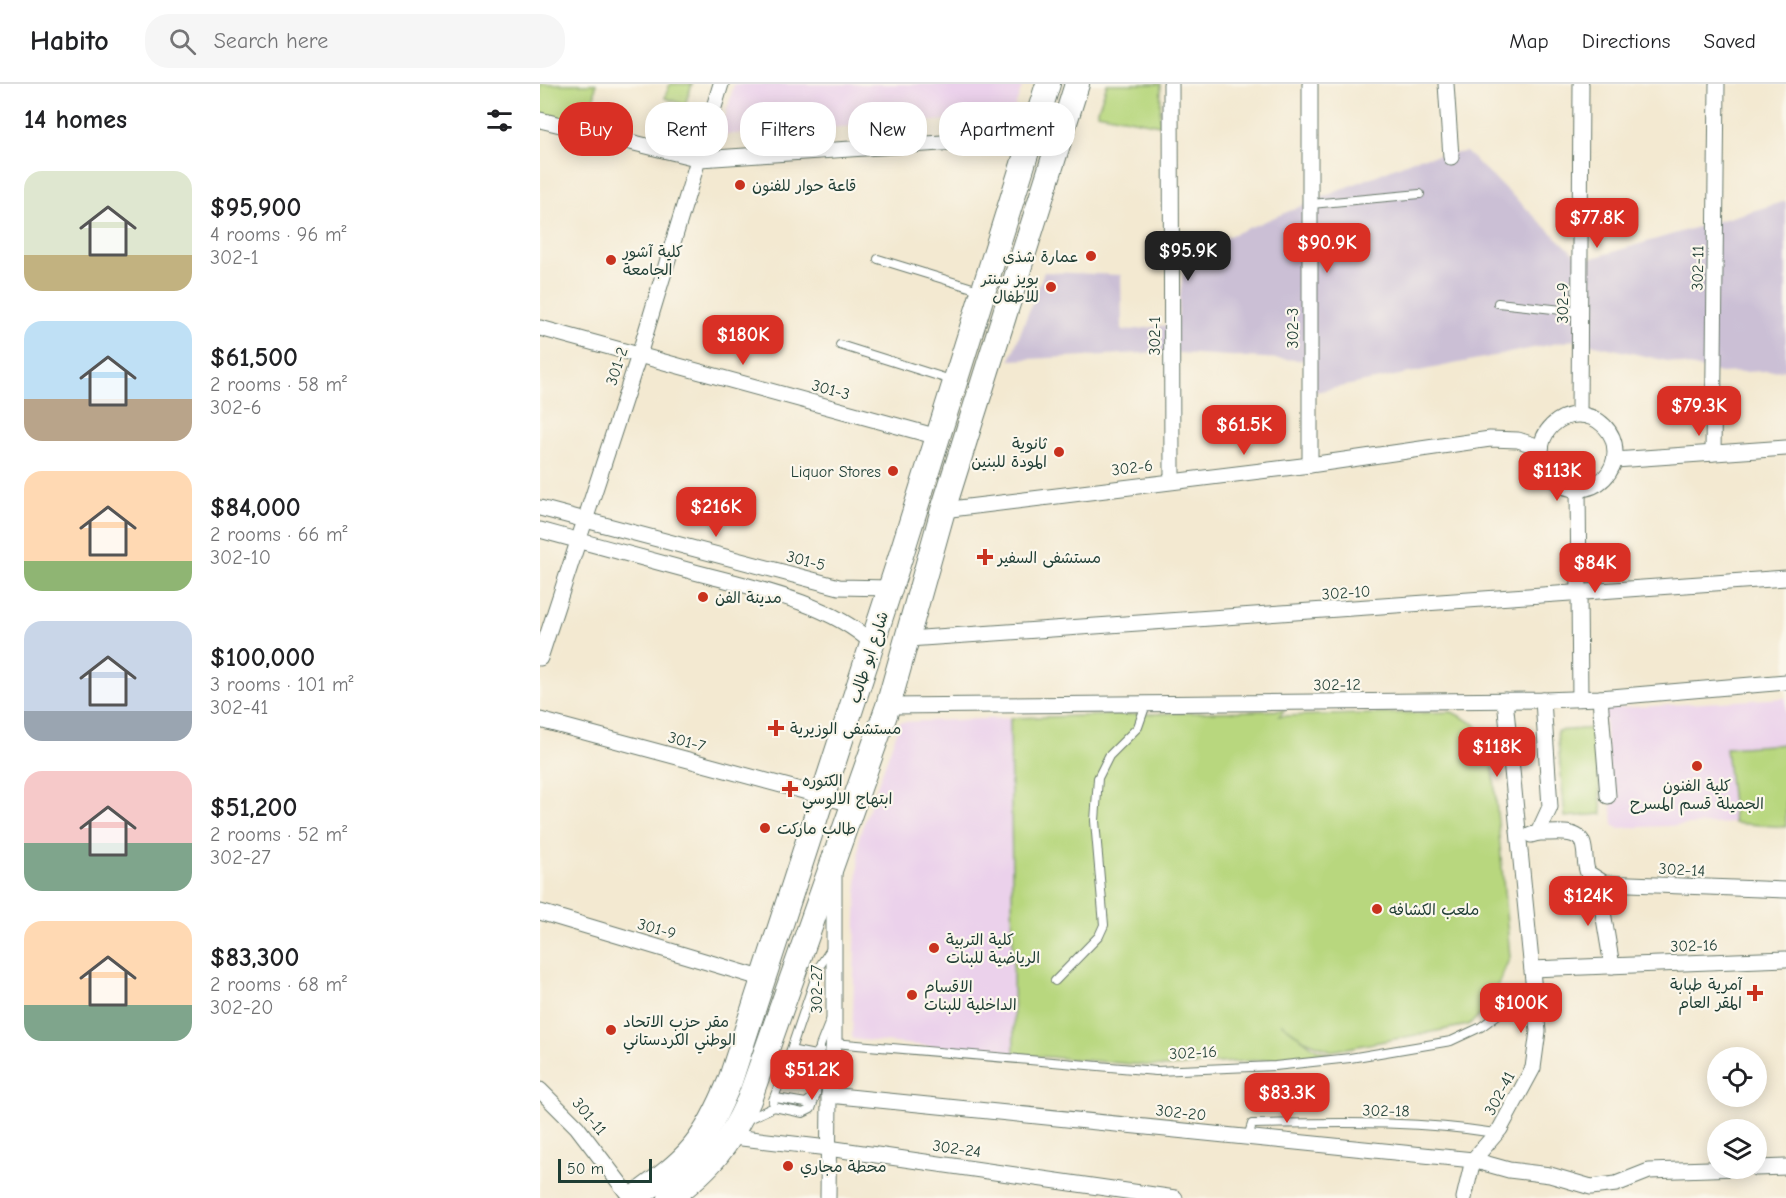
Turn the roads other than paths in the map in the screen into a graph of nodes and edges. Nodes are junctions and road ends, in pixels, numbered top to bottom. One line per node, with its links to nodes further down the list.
1 (721, 84): 14 (street, 301-2)
2 (1048, 84): 9 (main road, شارع ابو طالب)
3 (1077, 84): 36 (main road, شارع ابو طالب)
4 (1171, 84): 32 (street, 302-1)
5 (1310, 84): 16 (street, 302-3)
6 (1446, 84): 13 (street)
7 (1581, 84): 20 (street, 302-9)
8 (1717, 84): 29 (street, 302-11)
9 (1042, 102)
10 (540, 120): 14 (street)
11 (939, 143): 14 (street)
12 (1025, 156): 18 (main road, شارع ابو طالب)
13 (1450, 157)
14 (700, 159): 23 (street, 301-2)
15 (1420, 194): 16 (lane)
16 (1311, 204): 31 (street, 302-3)
17 (878, 259): 18 (lane)
18 (984, 291): 24 (main road, شارع ابو طالب)
19 (1498, 303): 20 (lane)
20 (1580, 312): 25 (street, 302-9)
21 (540, 327): 23 (street, 301-3)
22 (840, 345): 24 (lane)
23 (639, 354): 26 (street, 301-3); 37 (street, 301-2)
24 (955, 381): 26 (main road, شارع ابو طالب)
25 (1579, 414): 27 (street); 30 (street)
26 (938, 437): 34 (main road, شارع ابو طالب)
27 (1540, 447): 31 (street, 302-6); 33 (street)
28 (1786, 448): 29 (street)
29 (1713, 453): 30 (street)
30 (1615, 460): 33 (street)
31 (1310, 465): 32 (street, 302-6)
32 (1172, 480): 36 (street, 302-6)
33 (1578, 489): 45 (street)
34 (917, 504): 36 (main road); 40 (main road, شارع ابو طالب)
35 (540, 508): 37 (street, 301-5)
36 (943, 510): 46 (main road, شارع ابو طالب)
37 (584, 520): 39 (street, 301-2); 41 (street, 301-5)
38 (540, 530): 39 (street)
39 (578, 541): 43 (street); 48 (street, 301-2)
40 (901, 555): 44 (main road, شارع ابو طالب); 55 (main road)
41 (736, 561): 43 (street); 44 (street, 301-5)
42 (1786, 578): 45 (street, 302-10)
43 (730, 582): 47 (street)
44 (890, 588): 47 (main road, شارع ابو طالب)
45 (1579, 595): 46 (street, 302-10); 50 (street)
46 (908, 639): 55 (main road, شارع ابو طالب)
47 (872, 643): 57 (main road, شارع ابو طالب)
48 (540, 658)
49 (1786, 682): 51 (street, 302-12)
50 (1580, 698): 51 (street, 302-12); 53 (street, 302-12)
51 (1600, 698): 58 (street)
52 (1505, 700): 53 (street, 302-12); 54 (street, 302-12); 61 (street, 302-41)
53 (1543, 700): 60 (street)
54 (1146, 704): 55 (street, 302-12); 71 (lane)
55 (888, 706): 59 (main road, شارع ابو طالب)
56 (540, 720): 57 (street, 301-7)
57 (824, 796): 59 (street, 301-7); 70 (main road, شارع ابو طالب)
58 (1608, 796)
59 (852, 804): 62 (main road, شارع ابو طالب)
60 (1538, 833): 61 (street); 63 (street)
61 (1520, 836): 69 (street, 302-41)
62 (835, 851): 66 (street, 302-27); 79 (main road, شارع ابو طالب)
63 (1598, 882): 64 (street, 302-14); 68 (street)
64 (1786, 891)
65 (540, 912): 70 (street, 301-9)
66 (834, 944): 72 (street, 302-27); 73 (lane)
67 (1786, 959): 68 (street, 302-16)
68 (1612, 966): 69 (street, 302-16)
69 (1533, 975): 72 (lane, 302-16); 80 (street, 302-41)
70 (764, 979): 87 (main road, شارع ابو طالب)
71 (1055, 981)
72 (825, 1048): 73 (lane); 74 (lane); 76 (street, 302-27)
73 (788, 1058): 74 (lane)
74 (784, 1067): 77 (lane)
75 (540, 1089): 87 (street, 301-11)
76 (822, 1094): 77 (lane); 78 (lane); 81 (street, 302-20); 82 (street, 302-27)
77 (773, 1100): 78 (lane)
78 (770, 1109): 79 (lane)
79 (734, 1133): 82 (street, 302-24); 88 (main road, شارع ابو طالب)
80 (1496, 1133): 81 (lane, 302-18); 83 (street, 302-41)
81 (1248, 1137): 83 (street, 302-20)
82 (828, 1148): 89 (street, 302-27); 90 (street, 302-24)
83 (1473, 1160): 86 (street, 302-20); 91 (street, 302-41)
84 (1786, 1167): 85 (street)
85 (1767, 1168)
86 (1707, 1169)
87 (632, 1198)
88 (670, 1198)
89 (828, 1198)
90 (1175, 1198)
91 (1464, 1198)

